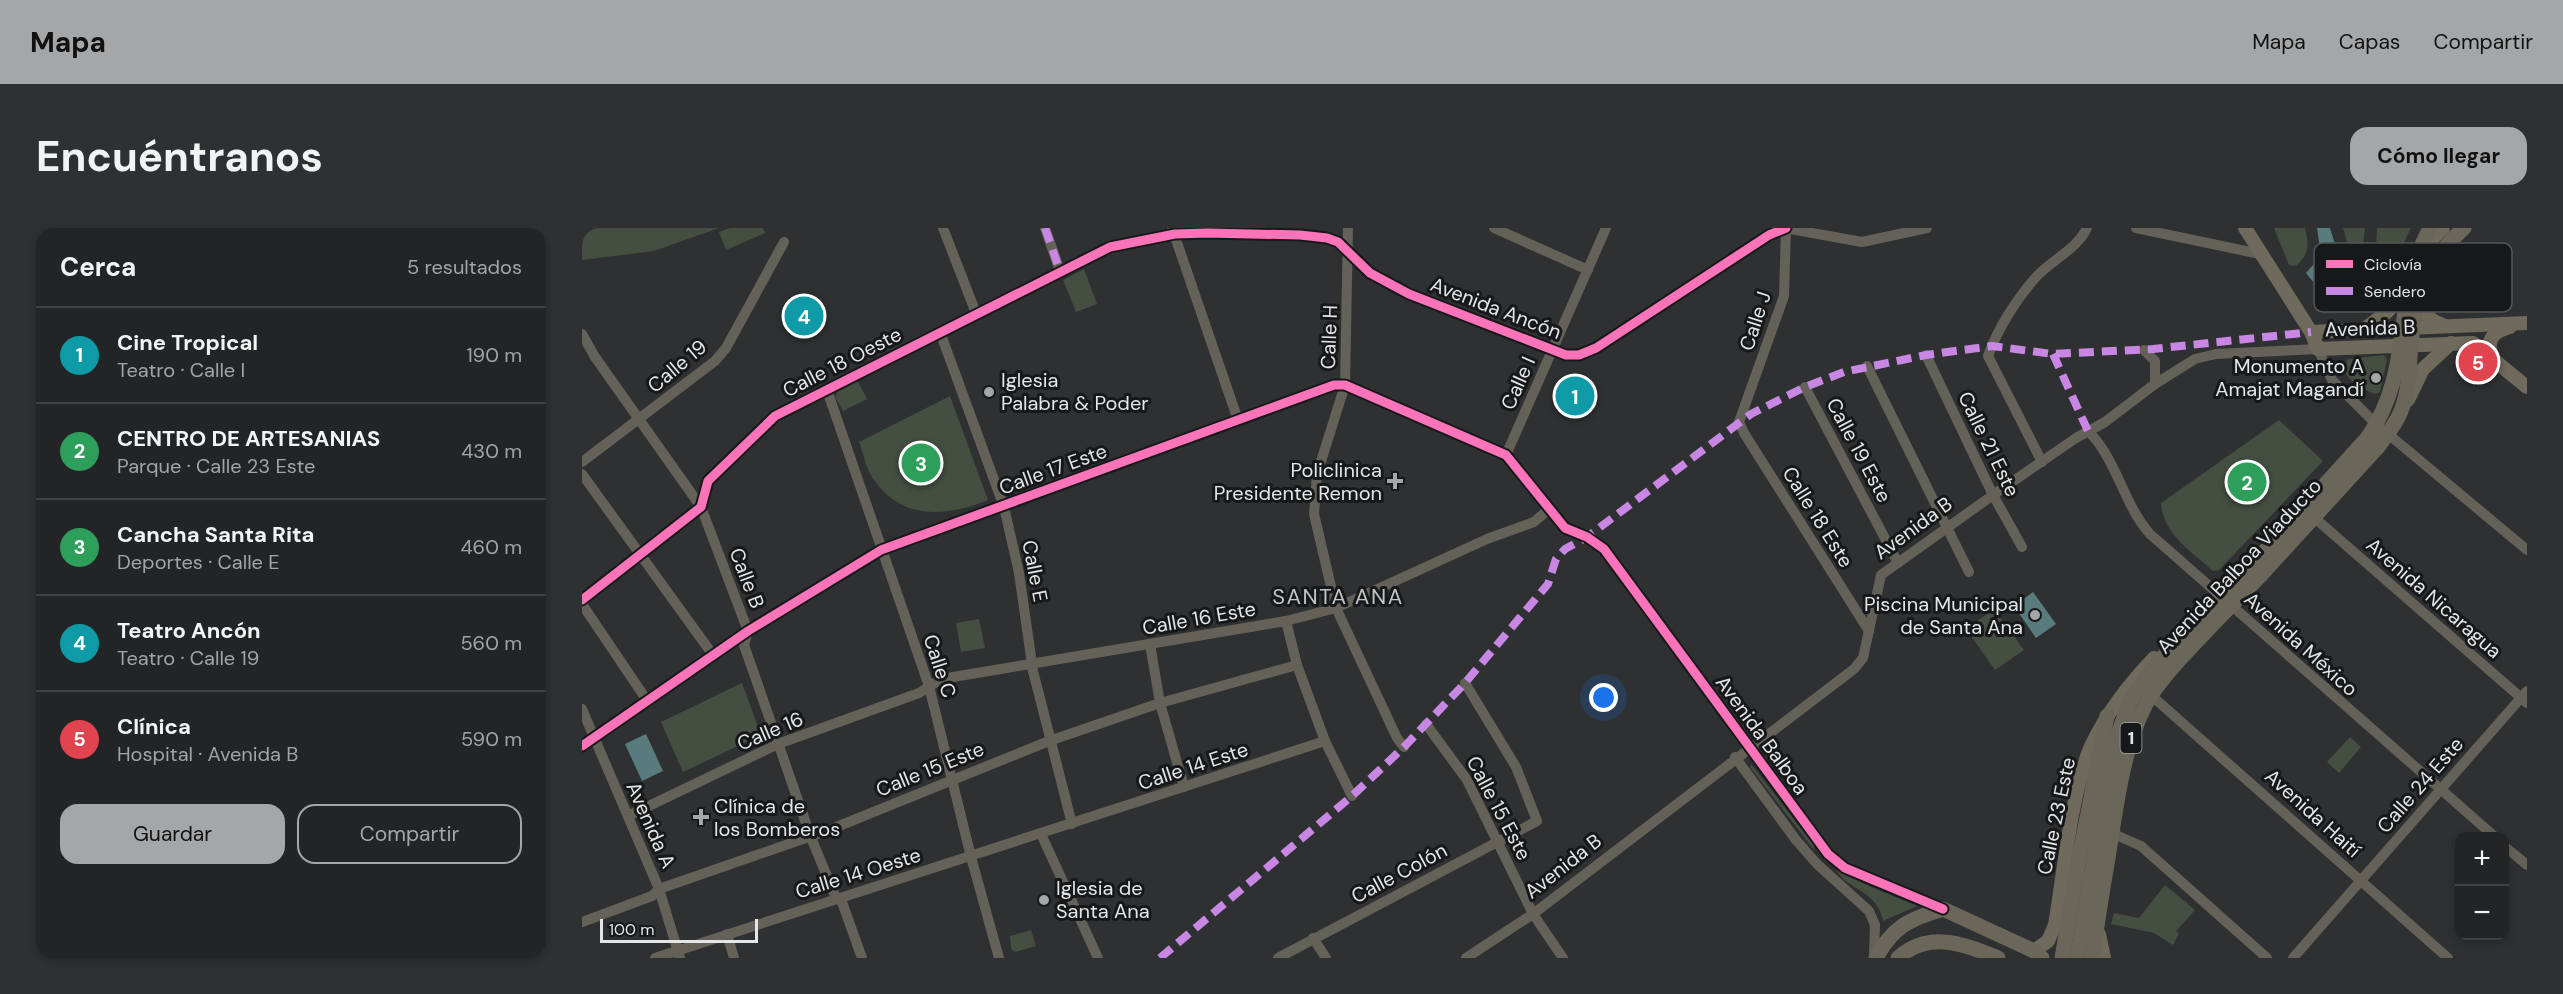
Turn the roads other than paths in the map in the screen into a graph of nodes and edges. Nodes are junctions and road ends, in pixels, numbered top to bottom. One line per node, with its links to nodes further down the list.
1 (943, 228): 29 (street)
2 (1045, 228): 22 (street)
3 (1348, 228): 20 (street, Calle H)
4 (1494, 228): 21 (street)
5 (1606, 228): 21 (street, Calle I)
6 (1786, 228): 7 (street); 42 (street, Avenida Ancón); 55 (street, Calle J)
7 (1927, 228)
8 (2087, 228): 61 (street)
9 (2136, 228): 19 (street)
10 (2245, 228): 19 (main road)
11 (2463, 228): 17 (highway, Avenida Balboa Viaducto / 1, bridge); 18 (main road, 1)
12 (2436, 230): 15 (main road, Calle 23 Este / 1); 16 (highway, Avenida Balboa Viaducto / 1, bridge)
13 (1173, 231): 20 (street, Avenida Ancón); 22 (street, Calle 18 Oeste); 54 (street)
14 (784, 243): 53 (street, Calle 19)
15 (2428, 243)
16 (2428, 243)
17 (2447, 243)
18 (2452, 243)
19 (2260, 254): 36 (main road)
20 (1349, 255): 42 (street, Avenida Ancón); 48 (street, Calle H)
21 (1588, 270): 42 (street, Calle I)
22 (1060, 271): 29 (street, Calle 18 Oeste)
23 (2387, 312): 34 (main road)
24 (2404, 312): 33 (main road, Calle 23 Este / 1)
25 (2406, 312): 144 (highway, Avenida Balboa Viaducto / 1, bridge)
26 (2416, 312): 145 (highway, Avenida Balboa Viaducto / 1, bridge)
27 (2421, 312): 32 (main road, 1)
28 (2424, 312): 31 (main road)
29 (976, 313): 35 (street, Calle 18 Oeste)
30 (2527, 324): 31 (main road); 45 (main road)
31 (2446, 327): 32 (main road)
32 (2418, 328): 33 (main road); 40 (main road, 1)
33 (2401, 329): 34 (main road); 39 (main road, Calle 23 Este / 1)
34 (2363, 330): 36 (main road)
35 (940, 332): 51 (street, Calle 18 Oeste); 65 (street, Calle E)
36 (2311, 332): 41 (main road)
37 (582, 334): 53 (street, Calle B)
38 (2451, 343): 40 (main road, Avenida B); 45 (main road, Avenida B); 52 (main road)
39 (2399, 346): 40 (main road, Avenida B); 41 (main road, Avenida B); 56 (main road, Calle 23 Este / 1)
40 (2416, 346): 52 (main road, 1)
41 (2318, 349): 47 (street, Avenida B); 56 (street)
42 (1553, 350): 59 (street, Calle I)
43 (2144, 350): 47 (street)
44 (1926, 355): 63 (street, Calle 21 Este)
45 (2496, 362): 50 (main road, Avenida B)
46 (1866, 366): 68 (street)
47 (2155, 384): 57 (street, Avenida B)
48 (1345, 385): 54 (street, Calle 17 Este); 59 (street); 77 (street, Calle H)
49 (1805, 387): 73 (street, Calle 19 Este)
50 (2527, 387)
51 (827, 390): 64 (street, Calle 18 Oeste); 70 (street, Calle C)
52 (2407, 402): 58 (main road, 1)
53 (641, 419): 60 (street, Calle 19); 64 (street, Calle B)
54 (1238, 420): 65 (street, Calle 17 Este)
55 (1739, 422): 81 (street, Calle 18 Este)
56 (2375, 423): 58 (street); 75 (main road, Calle 23 Este / 1)
57 (2088, 430): 61 (street, Avenida B); 75 (street, Avenida México)
58 (2392, 438): 67 (main road, 1); 71 (street)
59 (1506, 454): 66 (street)
60 (582, 462)
61 (2042, 462): 63 (street, Avenida B)
62 (582, 474): 72 (street)
63 (1993, 495): 68 (street, Avenida B); 69 (street, Calle 21 Este)
64 (701, 507): 72 (street); 80 (street, Calle B)
65 (1004, 507): 70 (street, Calle 17 Este); 84 (street, Calle E)
66 (1549, 508): 77 (street, Calle 16 Este); 101 (street, Avenida Balboa)
67 (2317, 520): 78 (main road, 1); 89 (street, Avenida Nicaragua)
68 (1946, 528): 73 (street, Avenida B); 74 (street)
69 (2022, 548)
70 (881, 550): 80 (street, Calle 17 Este); 87 (street, Calle C)
71 (2527, 550)
72 (642, 554): 76 (street); 83 (street)
73 (1898, 563): 81 (street, Avenida B)
74 (1969, 572)
75 (2216, 592): 78 (street, Avenida México); 93 (main road, Calle 23 Este / 1)
76 (582, 602): 90 (street)
77 (1336, 608): 79 (street, Calle 16 Este); 100 (street, Calle H)
78 (2234, 608): 88 (main road, 1); 105 (street, Avenida México)
79 (1286, 621): 82 (street, Calle 16 Este); 85 (street)
80 (748, 631): 83 (street, Calle 17 Este); 98 (street, Calle B)
81 (1869, 631): 101 (street, Avenida B)
82 (1150, 644): 84 (street, Calle 16 Este); 91 (street)
83 (713, 655): 90 (street, Calle 17 Este)
84 (1032, 663): 87 (street, Calle 16 Este); 96 (street, Calle E)
85 (1297, 665): 91 (street, Calle 15 Este); 97 (street)
86 (1465, 683): 113 (street, Calle Colón)
87 (929, 686): 98 (street, Calle 16); 103 (street, Calle C)
88 (2153, 697): 112 (main road, 1); 119 (street, Avenida Haití)
89 (2525, 697): 105 (street, Calle 24 Este)
90 (648, 702): 95 (street, Calle 17 Este)
91 (1160, 703): 96 (street, Calle 15 Este); 104 (street)
92 (582, 709): 95 (street, Avenida A)
93 (2107, 716): 125 (main road, Calle 23 Este); 143 (highway, bridge)
94 (1426, 724): 113 (street, Calle 15 Este)
95 (593, 738): 99 (street, Calle 17 Este); 107 (street, Avenida A)
96 (1049, 741): 103 (street, Calle 15 Este); 108 (street, Calle E)
97 (1325, 741): 104 (street, Calle 14 Este); 106 (street)
98 (778, 744): 107 (street, Calle 16); 111 (street, Calle B)
99 (582, 746)
100 (1404, 747)
101 (1748, 748): 102 (street, Avenida B); 117 (street, Avenida Balboa)
102 (1735, 757): 118 (street, Avenida Balboa); 123 (street, Avenida B)
103 (952, 779): 111 (street, Calle 15 Este); 115 (street, Calle C)
104 (1184, 787): 108 (street, Calle 14 Este)
105 (2440, 790): 109 (street, Avenida México); 119 (street, Calle 24 Este)
106 (1352, 796)
107 (628, 816): 120 (street, Avenida A)
108 (1072, 824): 110 (street, Calle 14 Oeste)
109 (2488, 832)
110 (1041, 834): 115 (street, Calle 14 Oeste); 136 (street)
111 (810, 835): 120 (street, Calle 15 Este); 121 (street, Calle B)
112 (2116, 836): 128 (main road, 1); 147 (street)
113 (1498, 841): 123 (street, Calle 15 Este); 127 (street, Calle Colón)
114 (2509, 849): 116 (street)
115 (971, 857): 121 (street, Calle 14 Oeste); 135 (street, Calle C)
116 (2527, 865)
117 (1845, 868): 118 (street); 122 (street, Avenida Balboa)
118 (1836, 880): 140 (street, Avenida Balboa)
119 (2361, 880): 148 (street, Calle 24 Este); 149 (street, Avenida Haití)
120 (659, 889): 124 (street, Calle 15 Este); 129 (street, Avenida A)
121 (836, 898): 126 (street, Calle 14 Oeste); 134 (street, Calle B)
122 (1943, 909): 130 (highway, Avenida Balboa); 140 (highway)
123 (1533, 914): 131 (street, Calle 15 Este); 139 (street, Avenida B)
124 (582, 922)
125 (2055, 925): 128 (main road); 130 (main road, Calle 23 Este)
126 (727, 934): 129 (street, Calle 14 Oeste); 133 (street)
127 (1313, 938): 137 (street, Calle Colón); 138 (street)
128 (2099, 942): 146 (main road, 1)
129 (679, 954): 132 (street, Calle 14 Oeste)
130 (2038, 955): 143 (main road, Avenida Balboa)
131 (1559, 957)
132 (656, 958)
133 (734, 958)
134 (862, 958)
135 (999, 958)
136 (1098, 958)
137 (1278, 958)
138 (1326, 958)
139 (1466, 958)
140 (1875, 958)
141 (1898, 958): 142 (highway)
142 (1998, 958)
143 (2061, 958)
144 (2077, 958)
145 (2092, 958)
146 (2104, 958)
147 (2267, 958)
148 (2293, 958)
149 (2448, 958)

